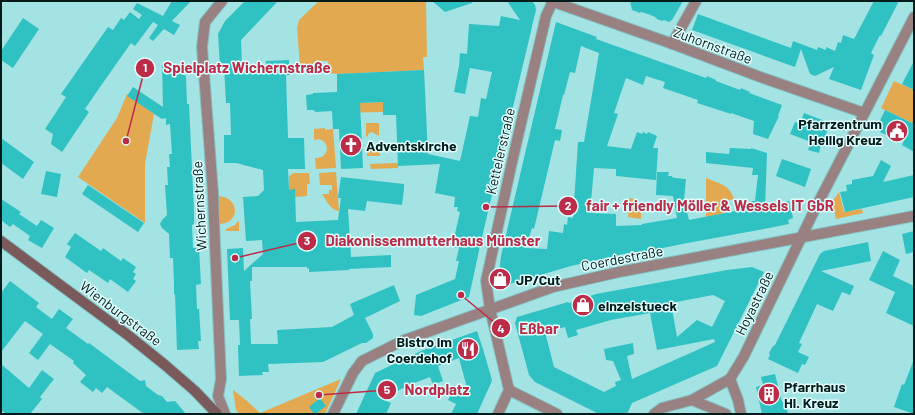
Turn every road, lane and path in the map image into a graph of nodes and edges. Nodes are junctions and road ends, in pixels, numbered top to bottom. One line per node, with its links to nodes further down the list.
1 (222, 1): 15 (street, Wichernstraße)
2 (552, 1): 5 (street, Zuhornstraße); 10 (street, Kettelerstraße)
3 (696, 1): 5 (street)
4 (914, 17): 6 (street, Hoyastraße)
5 (672, 44): 6 (street, Zuhornstraße)
6 (864, 113): 8 (street, Hoyastraße)
7 (914, 216): 8 (street, Coerdestraße)
8 (801, 237): 10 (street, Coerdestraße); 11 (street, Hoyastraße)
9 (1, 241): 14 (street, Wienburgstraße)
10 (490, 309): 12 (street, Kettelerstraße); 16 (street, Coerdestraße)
11 (730, 379): 13 (street, Hoyastraße); 21 (street)
12 (509, 390): 17 (street); 18 (street)
13 (692, 400): 19 (street, Hoyastraße); 20 (street)
14 (217, 414)
15 (225, 414)
16 (333, 414)
17 (498, 414)
18 (557, 414)
19 (654, 414)
20 (726, 414)
21 (741, 414)

